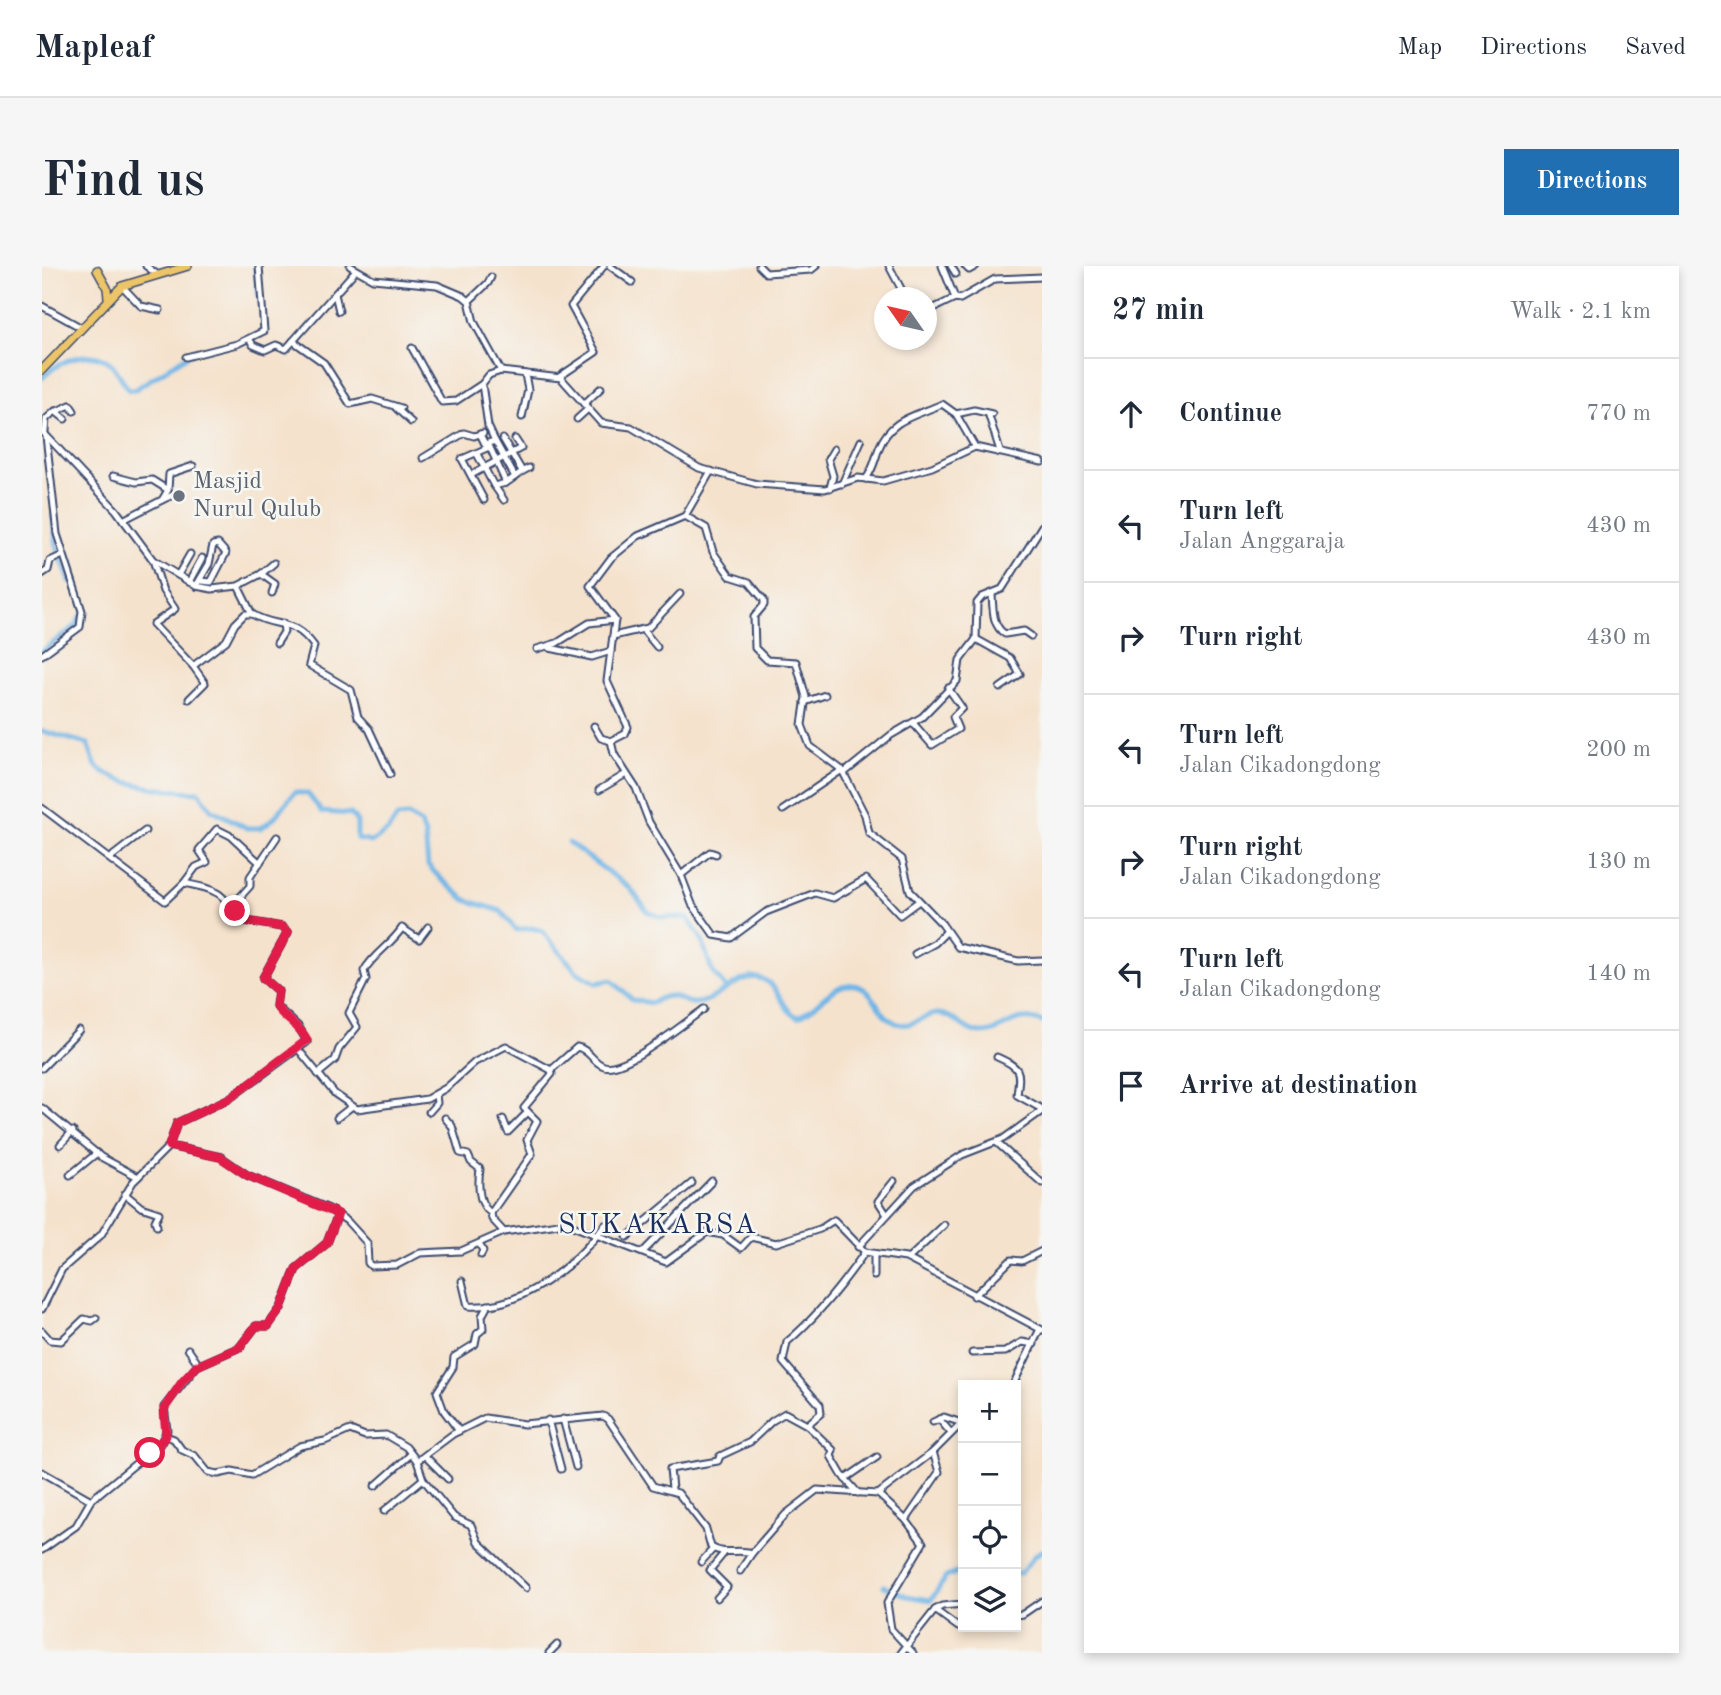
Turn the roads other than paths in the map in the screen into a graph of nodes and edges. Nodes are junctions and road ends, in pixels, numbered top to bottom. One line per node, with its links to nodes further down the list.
1 (146, 266): 16 (street)
2 (188, 266): 16 (main road)
3 (260, 266): 31 (street)
4 (604, 266): 38 (street)
5 (610, 266): 19 (street)
6 (758, 266): 7 (street)
7 (816, 266)
8 (889, 266): 20 (street)
9 (942, 266): 24 (street)
10 (951, 266): 15 (street)
11 (965, 266): 12 (street)
12 (976, 266)
13 (353, 267): 22 (street); 25 (street)
14 (95, 268): 21 (main road); 23 (main road)
15 (956, 274)
16 (158, 275): 21 (main road)
17 (491, 277): 25 (street)
18 (1042, 277): 24 (street)
19 (632, 282)
20 (900, 287)
21 (118, 288): 23 (main road); 28 (street)
22 (335, 294): 29 (street); 32 (street)
23 (108, 298): 30 (main road)
24 (955, 298): 26 (street)
25 (469, 301): 36 (street)
26 (937, 307)
27 (43, 308): 30 (street)
28 (160, 310)
29 (339, 311)
30 (80, 327): 35 (main road)
31 (250, 340): 32 (street); 34 (street)
32 (293, 341): 48 (street)
33 (412, 348): 39 (street)
34 (186, 357)
35 (42, 370)
36 (501, 370): 37 (street); 39 (street)
37 (525, 374): 38 (street); 45 (street)
38 (559, 377): 41 (street)
39 (482, 384): 49 (street)
40 (601, 388): 41 (street)
41 (585, 409): 47 (street); 70 (street)
42 (57, 411): 43 (street); 46 (street); 50 (street)
43 (74, 411)
44 (956, 414): 56 (street); 59 (street); 74 (street)
45 (522, 417)
46 (65, 419)
47 (577, 419)
48 (411, 422)
49 (489, 431): 51 (street); 54 (street)
50 (44, 433): 85 (street); 88 (street)
51 (480, 434): 57 (street); 62 (street)
52 (503, 439): 61 (street)
53 (515, 439): 61 (street)
54 (495, 441): 57 (street); 63 (street)
55 (861, 441): 76 (street)
56 (975, 447): 59 (street); 74 (street)
57 (487, 448): 60 (street); 65 (street)
58 (834, 449): 78 (street)
59 (1000, 451): 64 (street)
60 (477, 454): 67 (street); 71 (street)
61 (512, 456): 63 (street); 69 (street)
62 (422, 458)
63 (504, 459): 65 (street); 73 (street)
64 (1042, 462)
65 (494, 463): 67 (street); 75 (street)
66 (193, 466): 79 (street)
67 (486, 468): 71 (street); 77 (street)
68 (529, 468): 69 (street)
69 (522, 471): 73 (street)
70 (711, 471): 78 (street); 84 (street)
71 (471, 475): 82 (street)
72 (113, 476): 79 (street)
73 (515, 477): 75 (street)
74 (866, 479): 76 (street)
75 (506, 483): 77 (street)
76 (842, 484): 78 (street)
77 (495, 487): 83 (street)
78 (830, 488)
79 (168, 490): 81 (street)
80 (175, 494): 81 (street)
81 (162, 499): 85 (street)
82 (484, 500)
83 (504, 500)
84 (685, 516): 103 (street); 120 (street)
85 (123, 520): 90 (street)
86 (1042, 526): 101 (street)
87 (190, 554): 94 (street)
88 (61, 555): 92 (street); 114 (street)
89 (201, 558): 96 (street)
90 (153, 560): 94 (street); 115 (street)
91 (274, 563): 93 (street)
92 (42, 574)
93 (261, 574): 98 (street); 99 (street)
94 (178, 575): 96 (street)
95 (202, 581): 95 (street); 97 (street)
96 (189, 582): 97 (street)
97 (196, 586): 98 (street)
98 (238, 586): 102 (street)
99 (272, 593)
100 (680, 594): 105 (street)
101 (992, 594): 107 (street); 108 (street)
102 (252, 614): 104 (street); 115 (street)
103 (615, 620): 106 (street); 111 (street)
104 (283, 623): 109 (street); 125 (street)
105 (643, 630): 106 (street); 110 (street)
106 (613, 636): 113 (street)
107 (1031, 636)
108 (975, 639): 116 (street); 117 (street)
109 (277, 643)
110 (657, 647)
111 (544, 648): 112 (street); 113 (street)
112 (537, 649)
113 (611, 651): 123 (street)
114 (42, 655)
115 (193, 666): 119 (street)
116 (948, 688): 121 (street); 121 (street)
117 (1000, 688)
118 (825, 695): 120 (street)
119 (189, 699)
120 (805, 702): 124 (street)
121 (913, 723): 124 (street)
122 (594, 726): 123 (street)
123 (611, 741): 126 (street)
124 (843, 771): 129 (street); 137 (street)
125 (390, 774)
126 (626, 774): 127 (street); 135 (street)
127 (599, 790)
128 (42, 808): 133 (street)
129 (783, 810)
130 (145, 831): 133 (street)
131 (277, 837): 134 (street)
132 (716, 854): 135 (street)
133 (110, 858): 136 (street)
134 (260, 863): 136 (street); 138 (street)
135 (681, 875): 137 (street)
136 (184, 883): 138 (street)
137 (919, 901): 140 (street)
138 (232, 906): 145 (street)
139 (428, 927): 149 (street)
140 (946, 932): 141 (street); 142 (street)
141 (915, 954)
142 (1042, 960)
143 (704, 1009): 148 (street)
144 (79, 1030): 147 (street)
145 (298, 1049): 149 (street); 161 (street)
146 (997, 1057): 153 (street)
147 (42, 1068)
148 (551, 1070): 150 (street); 155 (street)
149 (318, 1074): 151 (street)
150 (436, 1095): 151 (street); 154 (street)
151 (351, 1107): 156 (street)
152 (42, 1108): 159 (street)
153 (1042, 1110): 160 (street)
154 (429, 1112)
155 (528, 1112): 158 (street); 171 (street)
156 (337, 1118)
157 (445, 1118): 171 (street)
158 (503, 1119)
159 (73, 1131): 162 (street); 163 (street)
160 (996, 1142): 169 (street); 173 (street)
161 (171, 1143): 165 (street); 172 (street)
162 (60, 1144)
163 (97, 1153): 164 (street); 165 (street)
164 (70, 1175)
165 (138, 1177): 170 (street)
166 (712, 1181): 183 (street)
167 (894, 1181): 173 (street)
168 (692, 1183): 179 (street)
169 (1042, 1183)
170 (125, 1194): 176 (street); 192 (street)
171 (491, 1213): 177 (street)
172 (338, 1214): 180 (street); 199 (street)
173 (887, 1215): 181 (street)
174 (605, 1225): 178 (street)
175 (944, 1225): 187 (street)
176 (157, 1226)
177 (504, 1232): 178 (street); 180 (street)
178 (596, 1238): 179 (street); 191 (street)
179 (624, 1241): 183 (street)
180 (480, 1245): 185 (street)
181 (858, 1247): 183 (street); 184 (street)
182 (1042, 1251): 190 (street)
183 (643, 1252)
184 (865, 1252): 186 (street); 206 (street)
185 (481, 1255)
186 (874, 1255): 187 (street); 188 (street)
187 (908, 1259): 190 (street)
188 (874, 1276)
189 (462, 1281): 191 (street)
190 (974, 1296): 194 (street)
191 (488, 1305): 208 (street)
192 (42, 1309)
193 (94, 1319): 195 (street)
194 (1041, 1329): 196 (street)
195 (42, 1331)
196 (1034, 1344): 198 (street); 200 (street)
197 (188, 1349): 199 (street)
198 (972, 1353)
199 (199, 1365): 210 (street)
200 (1016, 1380)
201 (548, 1419): 202 (street); 208 (street); 217 (street)
202 (564, 1419): 216 (street); 223 (street)
203 (939, 1419): 204 (street); 205 (street); 209 (street)
204 (958, 1421)
205 (933, 1422)
206 (807, 1425): 221 (street); 223 (street)
207 (958, 1427): 209 (street)
208 (459, 1432): 213 (street)
209 (951, 1433): 211 (street)
210 (166, 1436): 212 (street); 226 (street)
211 (933, 1451): 225 (street); 228 (street)
212 (410, 1455): 215 (street); 222 (street)
213 (425, 1457): 215 (street); 220 (street)
214 (877, 1457): 221 (street)
215 (417, 1461): 219 (street)
216 (576, 1468)
217 (561, 1469)
218 (42, 1472): 226 (street)
219 (423, 1479): 227 (street); 235 (street)
220 (448, 1479)
221 (845, 1479): 224 (street)
222 (375, 1486)
223 (672, 1489): 229 (street)
224 (858, 1493): 225 (street); 232 (street)
225 (878, 1494): 228 (street)
226 (90, 1500): 230 (street)
227 (384, 1511)
228 (906, 1520): 243 (street)
229 (713, 1549): 231 (street); 233 (street)
230 (42, 1550)
231 (724, 1553): 232 (street); 236 (street)
232 (752, 1553): 234 (street)
233 (701, 1562)
234 (740, 1571)
235 (526, 1588)
236 (717, 1598)
237 (1042, 1601): 240 (street)
238 (958, 1604): 239 (street)
239 (935, 1610): 241 (street); 243 (street)
240 (1021, 1614)
241 (958, 1627)
242 (557, 1645): 244 (street)
243 (906, 1647): 245 (street); 246 (street)
244 (549, 1653)
245 (901, 1653)
246 (913, 1653)

